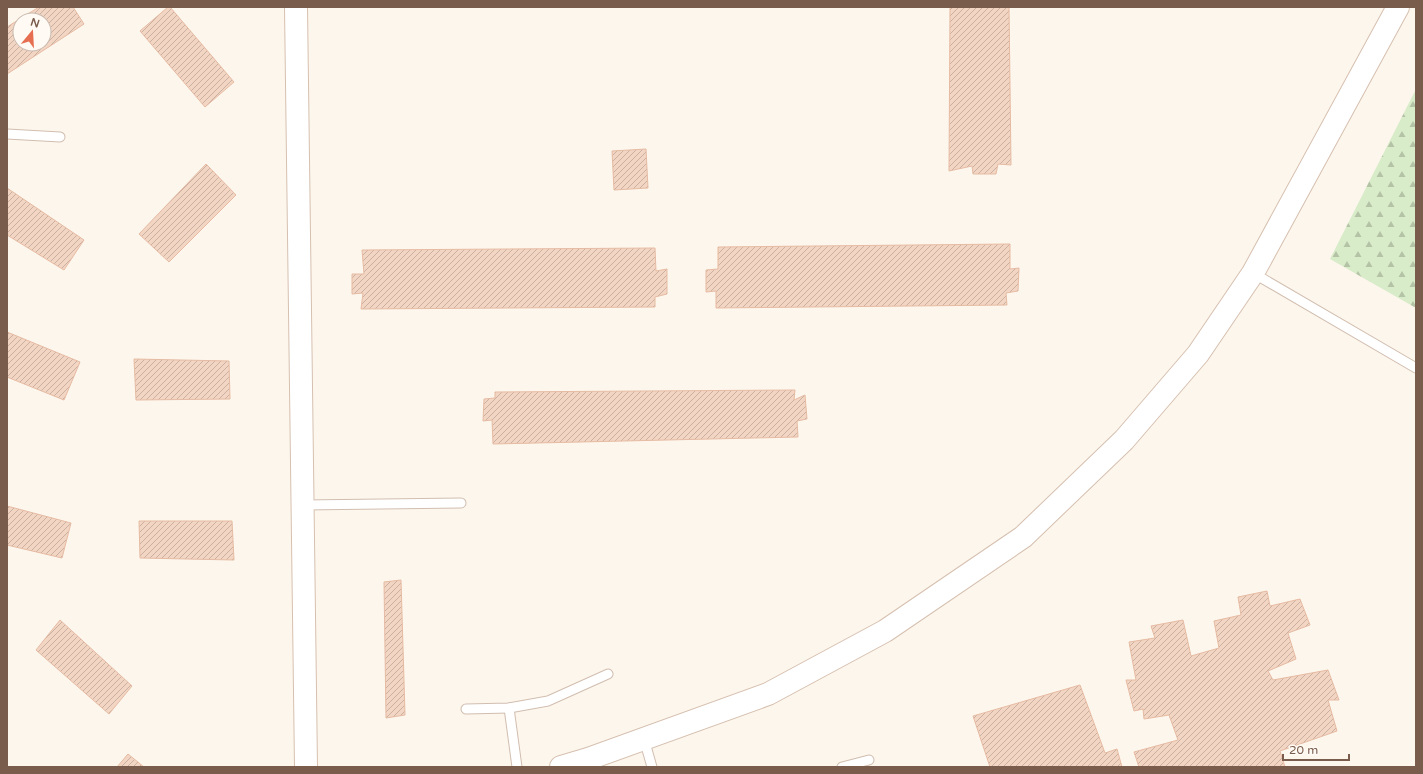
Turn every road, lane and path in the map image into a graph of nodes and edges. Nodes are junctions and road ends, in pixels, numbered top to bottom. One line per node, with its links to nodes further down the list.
1 (296, 7): 8 (street)
2 (1398, 7): 5 (street)
3 (7, 134): 4 (lane)
4 (60, 137)
5 (1253, 273): 6 (lane); 12 (street)
6 (1416, 368)
7 (461, 503): 8 (lane)
8 (303, 505): 14 (street)
9 (608, 674): 10 (lane)
10 (509, 708): 11 (lane); 15 (lane)
11 (466, 709)
12 (644, 739): 16 (street); 17 (lane)
13 (869, 760): 18 (lane)
14 (306, 767)
15 (517, 767)
16 (561, 767)
17 (652, 767)
18 (842, 767)

